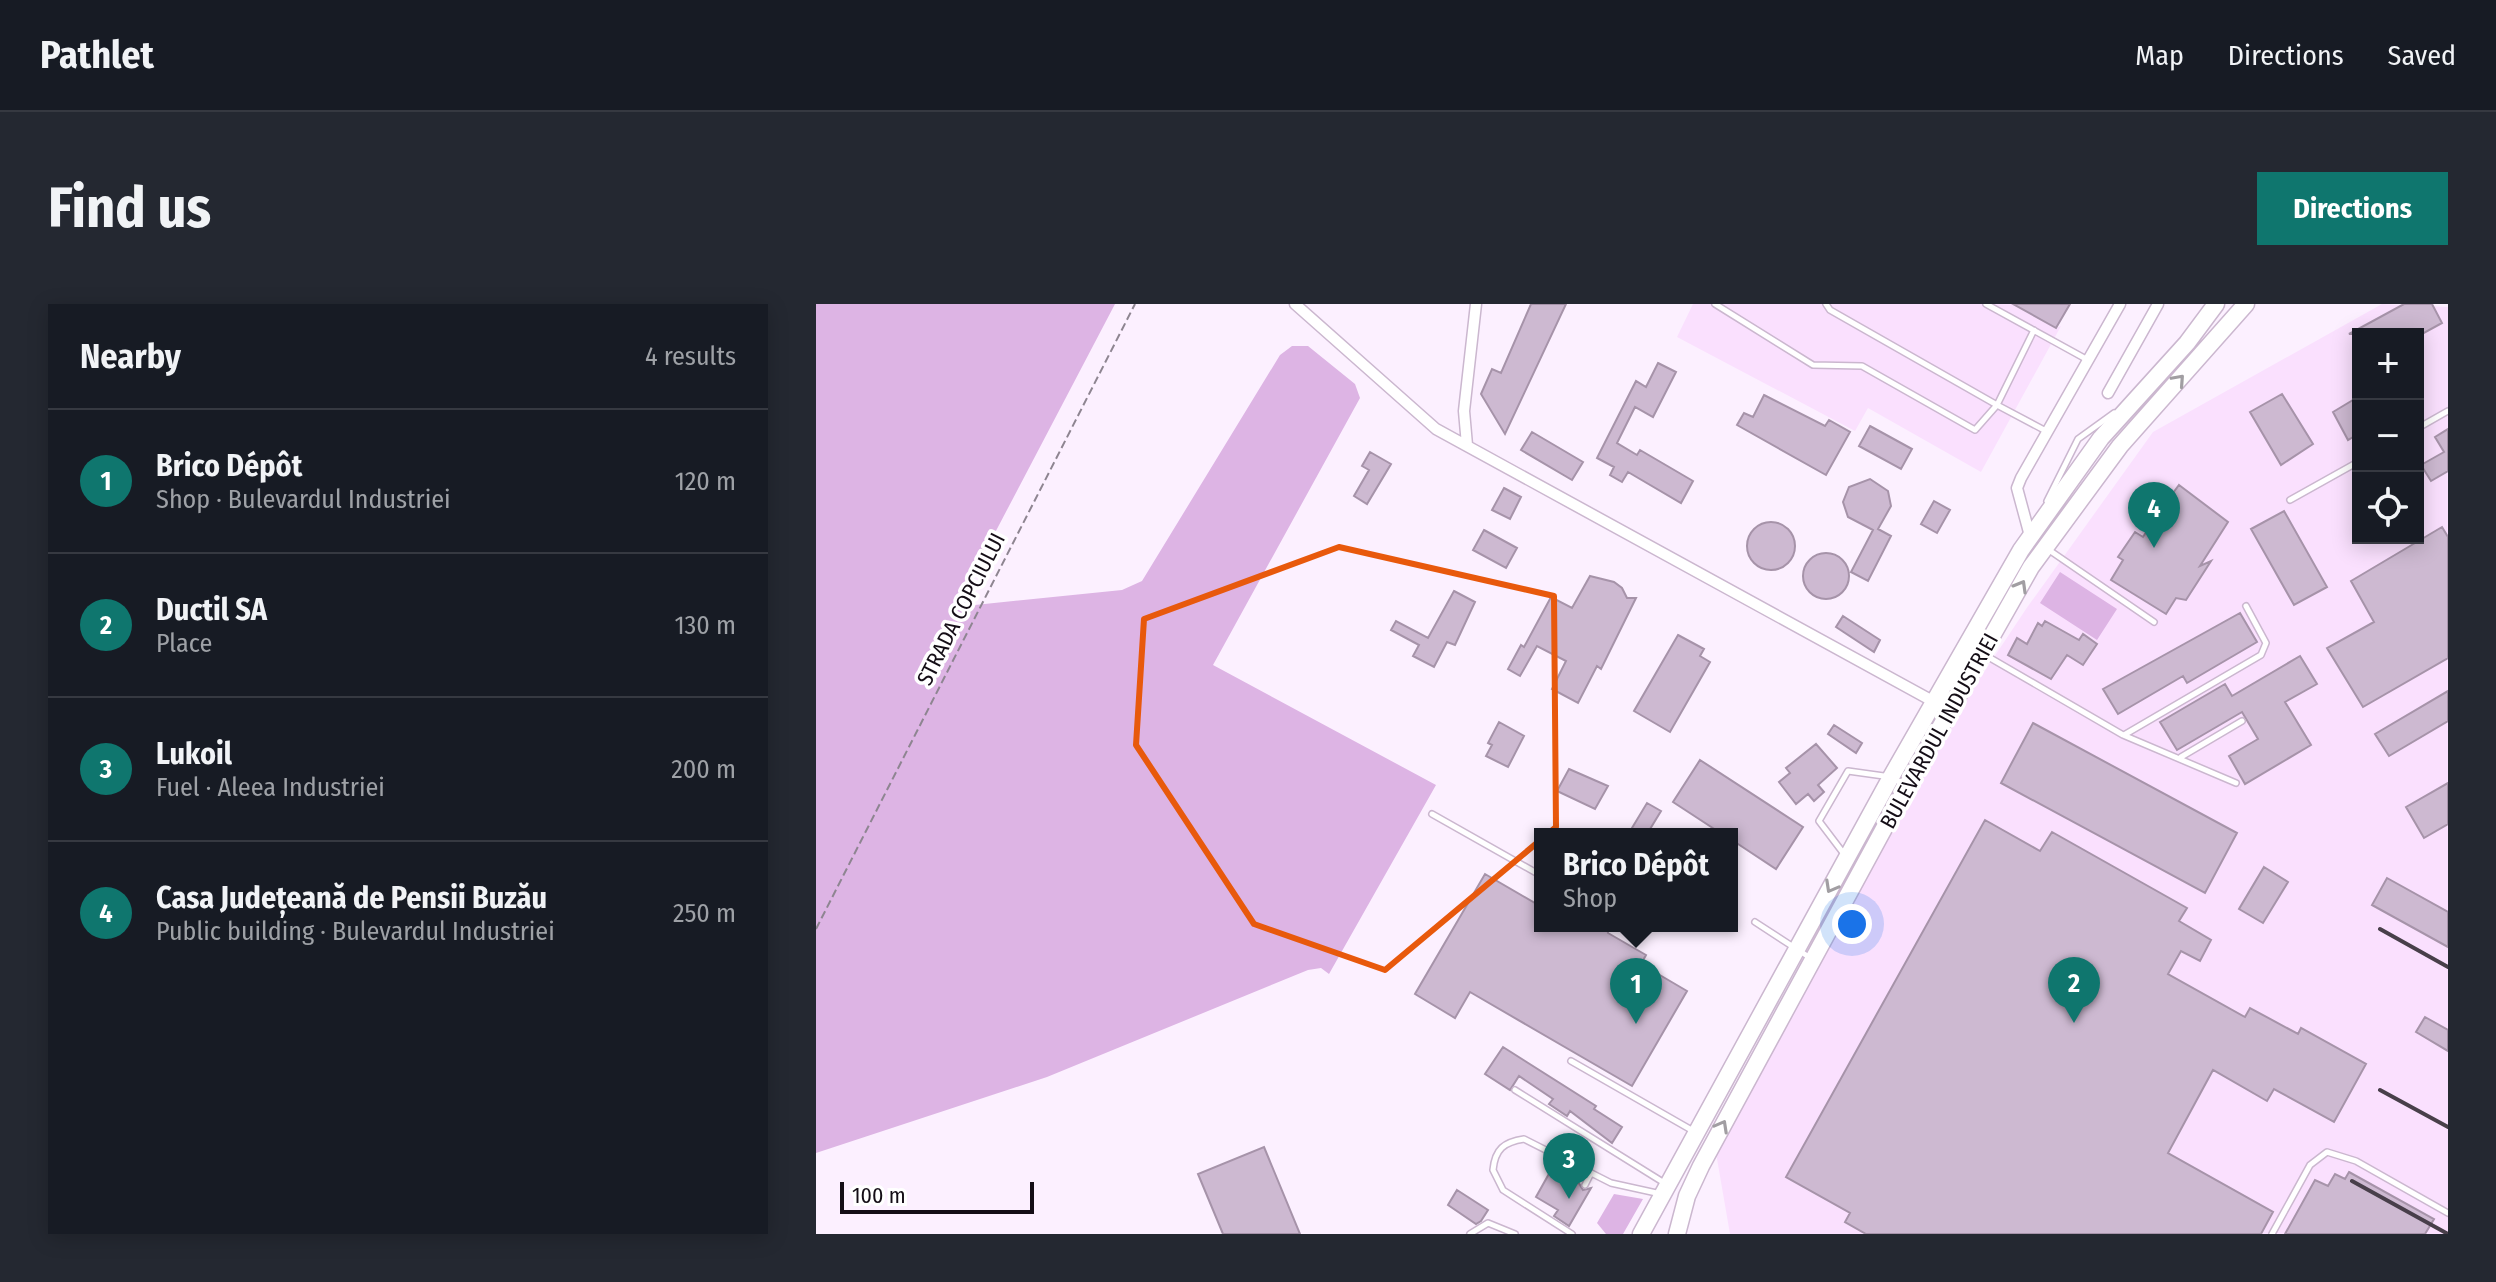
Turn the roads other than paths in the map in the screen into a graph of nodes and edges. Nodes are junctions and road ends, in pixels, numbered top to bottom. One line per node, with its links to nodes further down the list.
1 (1295, 304): 18 (street)
2 (1476, 304): 18 (street)
3 (1715, 304): 14 (lane)
4 (1820, 304): 10 (lane)
5 (1986, 304): 11 (lane)
6 (2120, 304): 12 (street)
7 (2158, 304): 13 (street)
8 (2216, 304): 21 (main road, BULEVARDUL INDUSTRIEI)
9 (2246, 304): 22 (main road, BULEVARDUL INDUSTRIEI, one-way to 9)
10 (1828, 307): 14 (lane)
11 (2034, 330): 12 (lane); 14 (lane)
12 (2087, 360): 17 (street)
13 (2108, 393)
14 (1997, 405): 17 (lane)
15 (2448, 411): 16 (lane)
16 (2424, 425)
17 (2046, 431): 21 (street)
18 (1467, 445): 26 (street)
19 (2352, 465): 20 (lane)
20 (2290, 500)
21 (2032, 533): 26 (main road, BULEVARDUL INDUSTRIEI)
22 (2045, 547): 24 (lane); 25 (main road, BULEVARDUL INDUSTRIEI, one-way to 22)
23 (2246, 606): 29 (lane)
24 (2154, 622)
25 (1982, 653): 27 (main road, BULEVARDUL INDUSTRIEI); 29 (lane)
26 (1933, 702): 27 (street); 31 (main road, BULEVARDUL INDUSTRIEI)
27 (1949, 710): 33 (main road, BULEVARDUL INDUSTRIEI)
28 (2242, 721): 30 (lane)
29 (2123, 735): 30 (lane)
30 (2181, 757): 32 (lane)
31 (1891, 777): 33 (lane); 35 (main road, BULEVARDUL INDUSTRIEI); 35 (lane)
32 (2236, 783)
33 (1907, 786): 39 (main road, BULEVARDUL INDUSTRIEI)
34 (1432, 814): 36 (lane)
35 (1847, 858): 38 (main road, BULEVARDUL INDUSTRIEI, one-way to 38)
36 (1534, 872)
37 (1755, 922): 38 (lane)
38 (1797, 950): 39 (lane); 42 (main road, BULEVARDUL INDUSTRIEI)
39 (1813, 959): 51 (main road, BULEVARDUL INDUSTRIEI, one-way to 39)
40 (1571, 1061): 42 (lane)
41 (1515, 1090): 45 (lane)
42 (1696, 1133): 45 (main road, BULEVARDUL INDUSTRIEI)
43 (1591, 1173): 44 (lane); 45 (lane); 49 (lane)
44 (1585, 1185)
45 (1665, 1190): 50 (main road, BULEVARDUL INDUSTRIEI)
46 (2448, 1213): 52 (lane)
47 (1470, 1234): 48 (lane)
48 (1515, 1234)
49 (1572, 1234)
50 (1641, 1234)
51 (1677, 1234)
52 (2272, 1234)

